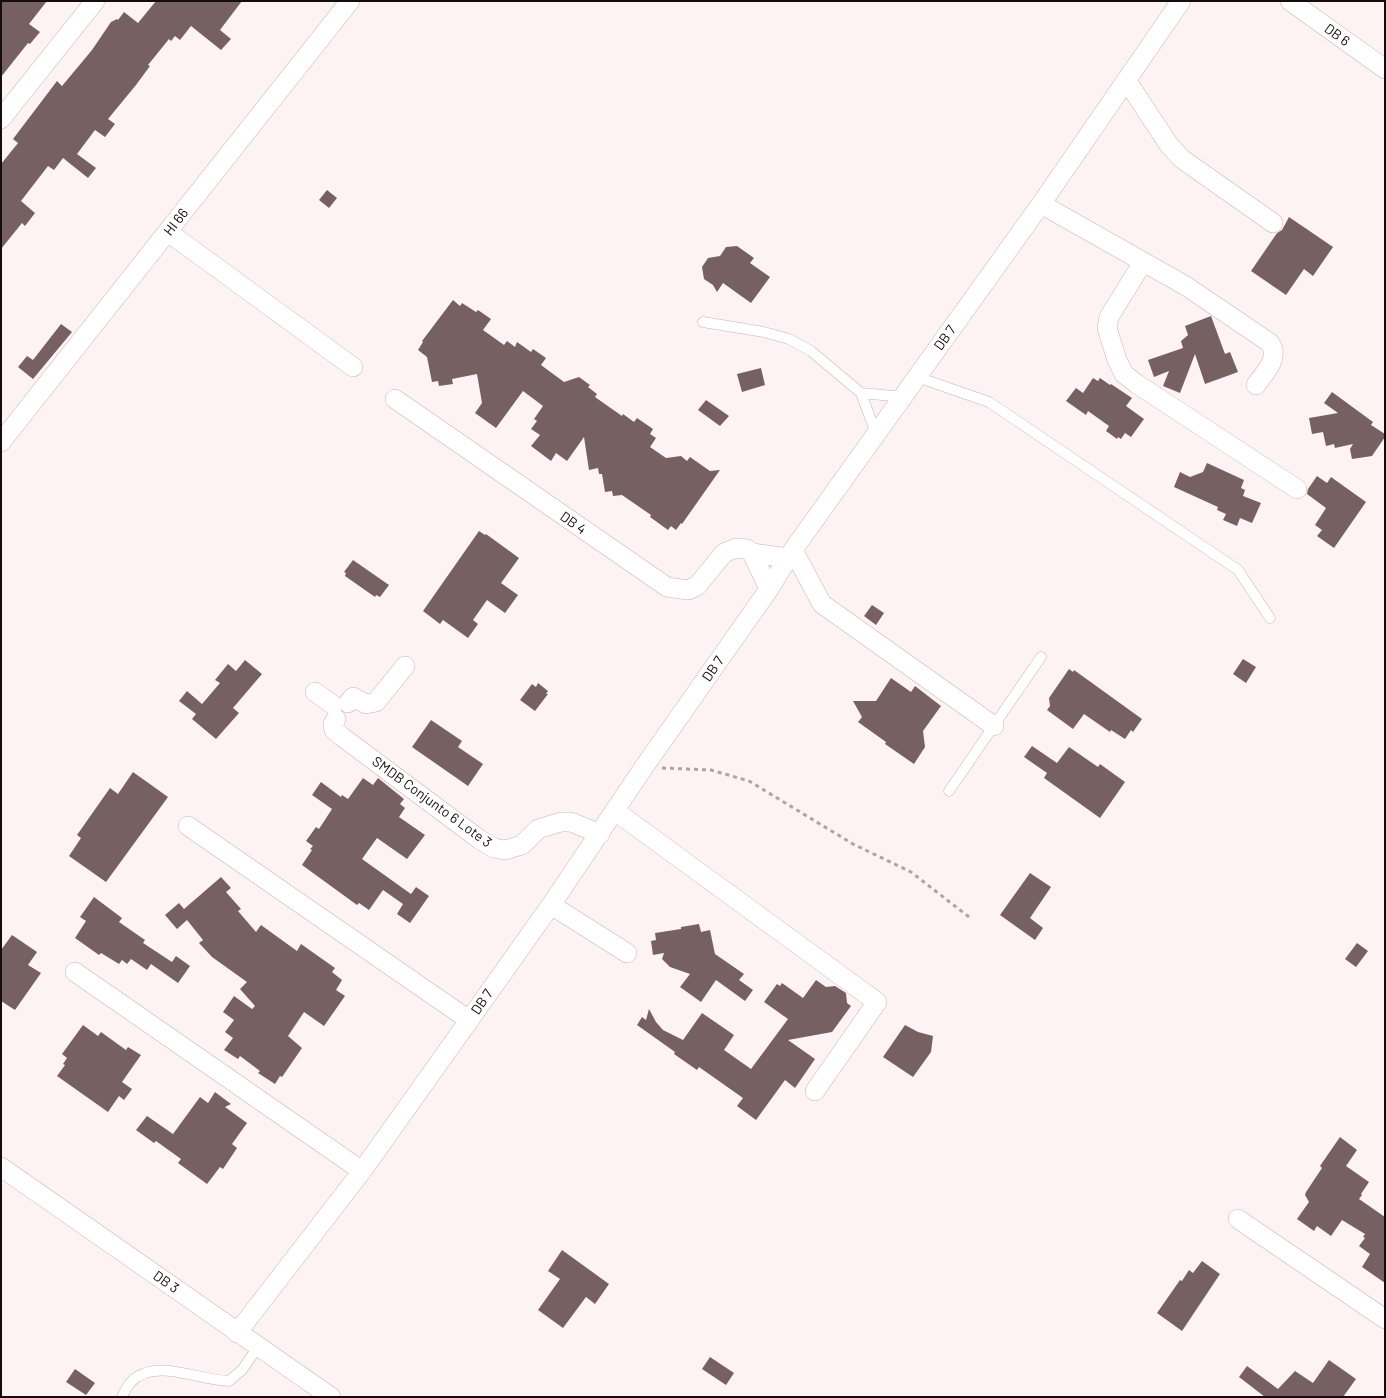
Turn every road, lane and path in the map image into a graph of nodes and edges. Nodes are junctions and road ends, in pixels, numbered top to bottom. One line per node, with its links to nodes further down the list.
1 (95, 1): 7 (street)
2 (350, 1): 10 (street, HI 66)
3 (1182, 1): 6 (street, DB 7)
4 (1290, 1): 5 (street, DB 6)
5 (1385, 69)
6 (1127, 80): 8 (street, DB 7); 9 (street)
7 (1, 119)
8 (1041, 204): 11 (street); 14 (street, DB 7)
9 (1273, 223)
10 (168, 232): 13 (street); 20 (street, HI 66)
11 (1143, 262): 15 (street); 21 (street)
12 (703, 322): 16 (lane)
13 (353, 367)
14 (917, 377): 17 (street, DB 7); 25 (lane)
15 (1256, 386)
16 (861, 393): 17 (lane); 19 (lane)
17 (903, 397): 19 (street, DB 7)
18 (395, 399): 22 (street, DB 4)
19 (876, 434): 23 (street, DB 7)
20 (1, 442)
21 (1297, 489)
22 (752, 553): 23 (street, DB 4); 24 (street)
23 (791, 554): 24 (street, DB 7); 30 (street)
24 (769, 589): 31 (street, DB 7)
25 (1270, 618)
26 (1041, 657): 30 (lane)
27 (405, 666): 29 (street)
28 (315, 692): 29 (street)
29 (339, 709): 35 (street, SMDB Conjunto 6 Lote 3)
30 (994, 726): 32 (lane)
31 (644, 767): 33 (street, DB 7); 37 (path)
32 (949, 791)
33 (615, 811): 35 (street, DB 7); 41 (street)
34 (188, 826): 40 (street)
35 (600, 834): 36 (street, DB 7)
36 (551, 905): 38 (street); 40 (street, DB 7)
37 (969, 917)
38 (627, 953)
39 (74, 972): 43 (street)
40 (469, 1020): 43 (street, DB 7)
41 (815, 1091)
42 (1, 1167): 46 (street, DB 3)
43 (362, 1171): 46 (street, DB 7)
44 (1238, 1219): 45 (street)
45 (1385, 1319)
46 (237, 1332): 47 (street, DB 3)
47 (258, 1347): 48 (lane); 49 (street, DB 3)
48 (122, 1397)
49 (331, 1397)

